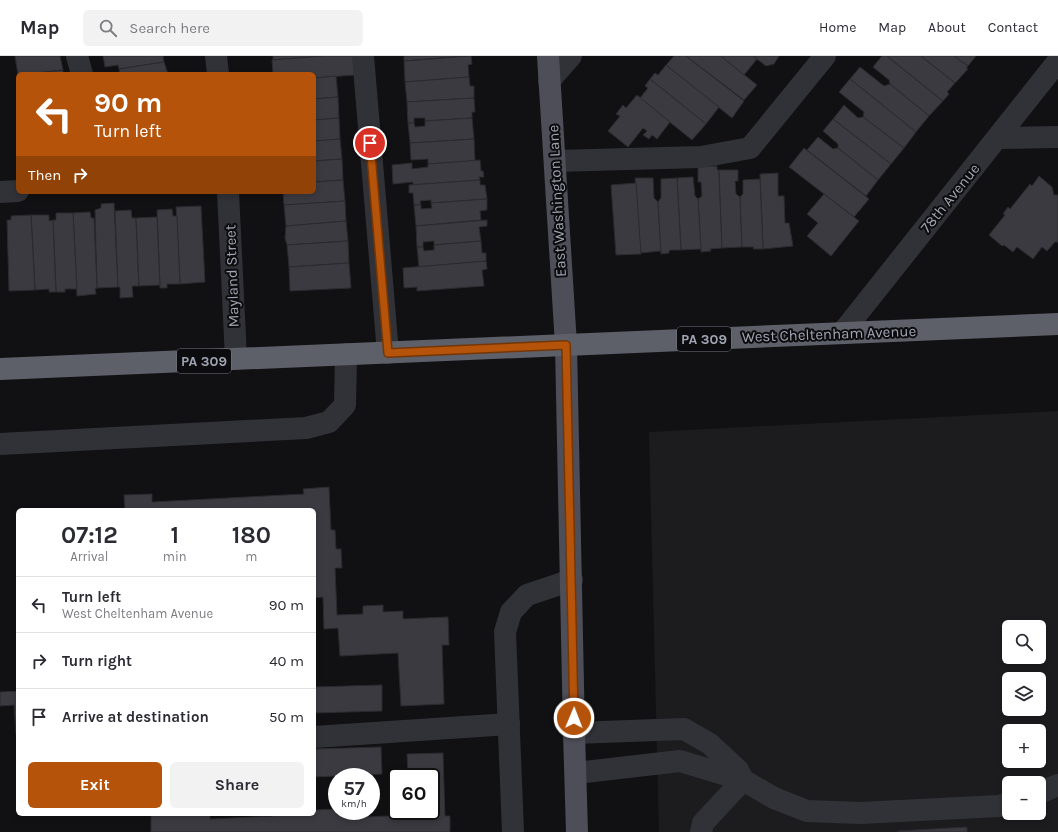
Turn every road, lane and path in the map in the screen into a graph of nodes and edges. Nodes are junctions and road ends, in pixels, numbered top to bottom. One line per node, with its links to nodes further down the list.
1 (77, 56): 8 (street)
2 (216, 56): 9 (street)
3 (363, 56): 20 (street)
4 (548, 56): 10 (main road, East Washington Lane)
5 (571, 56): 10 (street)
6 (825, 56): 13 (street)
7 (1058, 61): 12 (street, 78th Avenue)
8 (81, 72)
9 (218, 72)
10 (549, 81): 13 (main road, East Washington Lane)
11 (1058, 136): 12 (street)
12 (998, 138): 18 (street, 78th Avenue)
13 (556, 161): 19 (main road, East Washington Lane)
14 (16, 191): 15 (street)
15 (0, 192)
16 (228, 194): 22 (street, Mayland Street)
17 (1058, 324): 18 (highway, West Cheltenham Avenue / PA 309)
18 (842, 333): 19 (highway, West Cheltenham Avenue / PA 309)
19 (566, 345): 20 (highway, West Cheltenham Avenue / PA 309); 25 (main road, East Washington Lane)
20 (388, 353): 21 (highway, West Cheltenham Avenue / PA 309)
21 (346, 354): 22 (highway, West Cheltenham Avenue / PA 309); 24 (street)
22 (236, 359): 23 (highway, West Cheltenham Avenue / PA 309)
23 (0, 369)
24 (0, 444)
25 (572, 580): 26 (street); 27 (main road, East Washington Lane)
26 (509, 724): 28 (street); 34 (street)
27 (574, 733): 29 (main road, East Washington Lane); 30 (street)
28 (316, 737)
29 (576, 773): 30 (street); 35 (main road, East Washington Lane)
30 (743, 780): 33 (street); 36 (street)
31 (1058, 785): 32 (street)
32 (1046, 790)
33 (1002, 805)
34 (513, 832)
35 (577, 832)
36 (701, 832)

